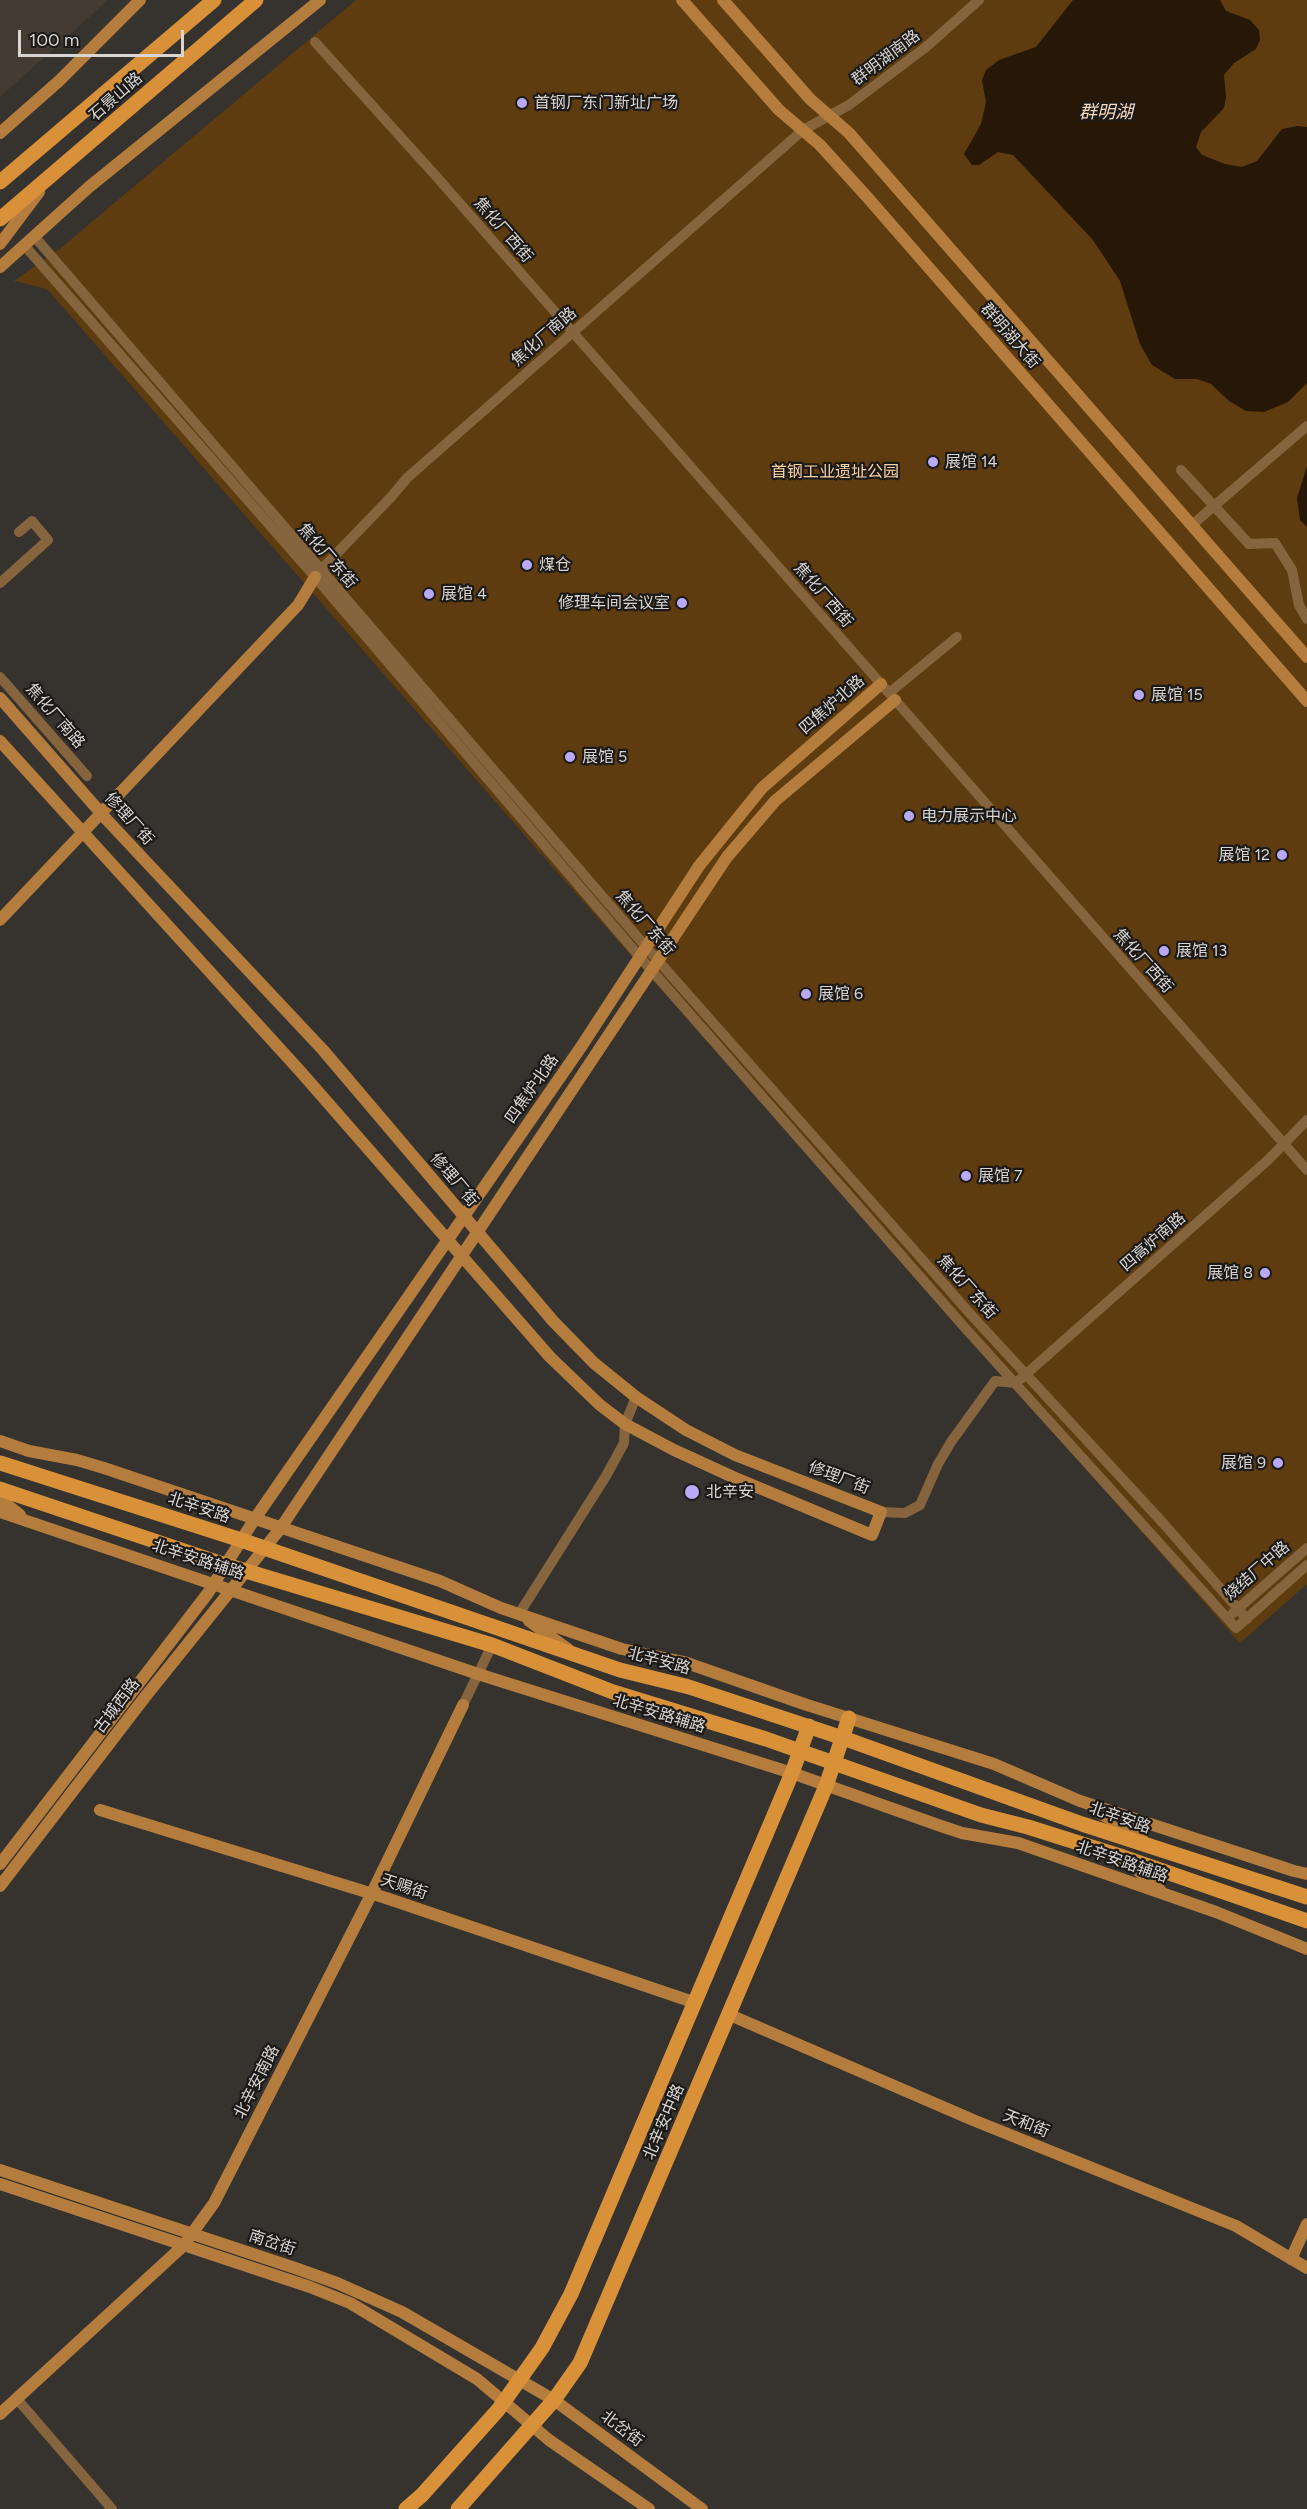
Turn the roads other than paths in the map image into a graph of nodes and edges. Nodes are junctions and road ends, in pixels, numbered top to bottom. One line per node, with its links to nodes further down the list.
1 (140, 0): 11 (main road)
2 (214, 0): 13 (main road, 石景山路)
3 (256, 0): 12 (main road, 石景山路)
4 (320, 0): 15 (main road)
5 (682, 0): 10 (main road, 群明湖大街)
6 (723, 0): 9 (main road, 群明湖大街)
7 (979, 0): 9 (street, 群明湖南路)
8 (315, 42): 19 (street, 焦化厂西街)
9 (830, 116): 10 (street, 群明湖南路); 23 (main road, 群明湖大街)
10 (803, 130): 19 (street, 焦化厂南路); 33 (main road, 群明湖大街)
11 (0, 133)
12 (49, 178): 14 (main road, 石景山路); 16 (main road)
13 (0, 182)
14 (0, 219)
15 (34, 236): 17 (main road); 25 (street, 焦化厂东街)
16 (0, 244)
17 (24, 245): 18 (main road); 25 (street, 焦化厂东街)
18 (0, 267)
19 (572, 332): 25 (street, 焦化厂南路); 31 (street, 焦化厂西街)
20 (1307, 426): 22 (street)
21 (1181, 470): 22 (street)
22 (1214, 506): 23 (street); 27 (street)
23 (1192, 525): 29 (main road, 群明湖大街)
24 (19, 532): 26 (street)
25 (318, 574): 36 (main road); 39 (street, 焦化厂东街)
26 (0, 583)
27 (1307, 619)
28 (957, 637): 31 (street)
29 (1307, 657)
30 (0, 677): 35 (street, 焦化厂南路)
31 (889, 692): 39 (main road, 四焦炉北路); 40 (main road, 四焦炉北路); 42 (street, 焦化厂西街)
32 (0, 698): 36 (main road, 修理厂街)
33 (1307, 701)
34 (0, 741): 37 (main road, 修理厂街)
35 (87, 776)
36 (102, 814): 37 (main road); 44 (main road, 修理厂街)
37 (84, 833): 38 (main road); 46 (main road, 修理厂街)
38 (0, 920)
39 (643, 952): 40 (street, 焦化厂东街); 44 (main road, 四焦炉北路)
40 (655, 966): 45 (main road, 四焦炉北路); 48 (street, 焦化厂东街); 49 (street, 焦化厂东街)
41 (1307, 1120): 42 (street, 四高炉南路)
42 (1285, 1143): 43 (street, 焦化厂西街); 48 (street, 四高炉南路)
43 (1307, 1170)
44 (464, 1216): 45 (main road, 修理厂街); 46 (main road, 四焦炉北路)
45 (478, 1233): 47 (main road, 四焦炉北路); 50 (main road, 修理厂街)
46 (447, 1241): 47 (main road, 修理厂街); 58 (main road, 四焦炉北路)
47 (462, 1258): 51 (main road, 修理厂街); 60 (main road, 四焦炉北路)
48 (1026, 1373): 49 (street, 四高炉南路); 69 (street, 焦化厂东街)
49 (1016, 1383): 57 (street); 71 (street, 焦化厂东街)
50 (636, 1397): 51 (street); 57 (main road, 修理厂街)
51 (626, 1424): 57 (main road, 修理厂街); 70 (street)
52 (0, 1441): 58 (main road)
53 (0, 1463): 61 (main road, 北辛安路)
54 (0, 1489): 64 (main road)
55 (0, 1499): 59 (main road)
56 (0, 1512): 59 (main road, 北辛安路辅路)
57 (881, 1512)
58 (254, 1520): 60 (main road); 61 (main road, 四焦炉北路)
59 (29, 1521): 67 (main road, 北辛安路辅路)
60 (280, 1529): 62 (main road, 四焦炉北路); 70 (main road)
61 (241, 1540): 62 (main road, 北辛安路); 64 (main road, 古城西路)
62 (264, 1548): 66 (main road, 古城西路); 75 (main road, 北辛安路)
63 (1307, 1548): 69 (street, 烧结厂中路)
64 (226, 1565): 66 (main road); 67 (main road, 古城西路)
65 (1307, 1565): 72 (street, 烧结厂中路)
66 (246, 1569): 68 (main road, 古城西路); 74 (main road)
67 (215, 1583): 68 (main road, 北辛安路辅路); 89 (main road, 古城西路)
68 (230, 1588): 76 (main road, 北辛安路辅路); 91 (main road, 古城西路)
69 (1238, 1608): 71 (street, 烧结厂中路); 72 (street, 焦化厂东街)
70 (519, 1614): 75 (main road); 78 (main road)
71 (1227, 1618): 73 (street, 焦化厂东街)
72 (1247, 1619): 73 (street, 烧结厂中路)
73 (1236, 1628)
74 (492, 1645): 76 (street); 81 (main road)
75 (577, 1655): 79 (main road, 北辛安路)
76 (478, 1674): 77 (street); 83 (main road, 北辛安路辅路)
77 (463, 1705): 92 (main road, 北辛安南路)
78 (849, 1718): 80 (main road, 北辛安中路); 85 (main road)
79 (808, 1726): 80 (main road, 北辛安路); 81 (main road, 北辛安中路)
80 (843, 1738): 82 (main road, 北辛安中路); 87 (main road, 北辛安路)
81 (801, 1751): 82 (main road); 83 (main road, 北辛安中路)
82 (833, 1764): 84 (main road, 北辛安中路); 88 (main road)
83 (792, 1773): 84 (main road, 北辛安路辅路); 97 (main road, 北辛安中路)
84 (826, 1786): 93 (main road, 北辛安路辅路); 98 (main road, 北辛安中路)
85 (1080, 1801): 87 (main road); 90 (main road)
86 (100, 1810): 92 (main road, 天赐街)
87 (1161, 1851): 94 (main road, 北辛安路)
88 (1123, 1857): 93 (main road); 95 (main road)
89 (0, 1864)
90 (1307, 1874)
91 (0, 1886)
92 (372, 1893): 97 (main road, 天赐街); 102 (main road, 北辛安南路)
93 (1166, 1894): 96 (main road, 北辛安路辅路)
94 (1307, 1897)
95 (1307, 1921)
96 (1307, 1949)
97 (696, 2003): 106 (main road, 北辛安中路)
98 (730, 2015): 104 (main road, 天和街); 108 (main road, 北辛安中路)
99 (0, 2170): 102 (main road, 南岔街)
100 (0, 2184): 103 (main road, 南岔街)
101 (1307, 2224): 104 (main road)
102 (193, 2235): 103 (main road, 北辛安南路); 106 (main road, 南岔街)
103 (183, 2246): 107 (main road, 北辛安南路); 109 (main road, 南岔街)
104 (1291, 2259): 105 (main road, 天和街)
105 (1307, 2268)
106 (519, 2380): 108 (main road, 北岔街); 109 (main road, 北辛安中路)
107 (17, 2399): 110 (main road, 北辛安南路); 112 (street)
108 (554, 2400): 111 (main road, 北辛安中路); 116 (main road, 北岔街)
109 (503, 2401): 111 (main road); 113 (main road, 北辛安中路)
110 (0, 2414)
111 (533, 2424): 114 (main road, 北辛安中路); 115 (main road)
112 (112, 2509)
113 (406, 2509)
114 (458, 2509)
115 (649, 2509)
116 (702, 2509)

